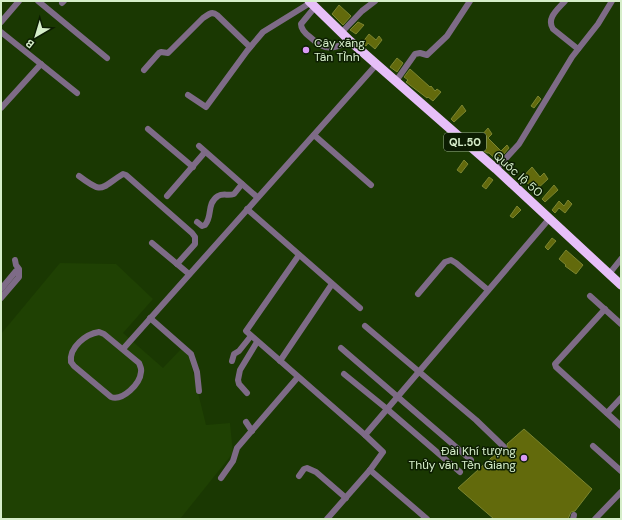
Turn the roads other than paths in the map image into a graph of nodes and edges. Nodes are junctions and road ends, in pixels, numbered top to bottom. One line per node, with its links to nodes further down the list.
1 (19, 1): 8 (street)
2 (38, 1): 14 (street)
3 (375, 1): 10 (street)
4 (470, 1): 18 (street)
5 (565, 1): 13 (street)
6 (612, 1): 13 (street)
7 (311, 4): 10 (highway, Quốc lộ 50 / QL.50); 11 (street); 12 (street)
8 (1, 22)
9 (1, 32): 15 (street)
10 (341, 33): 11 (highway, Quốc lộ 50 / QL.50)
11 (350, 41): 16 (highway, Quốc lộ 50 / QL.50)
12 (250, 47): 17 (street); 20 (street)
13 (578, 49): 27 (street)
14 (108, 58)
15 (41, 64): 19 (street); 21 (street)
16 (376, 65): 18 (highway, Quốc lộ 50 / QL.50); 23 (street)
17 (144, 70)
18 (396, 81): 27 (highway, Quốc lộ 50 / QL.50)
19 (77, 93)
20 (188, 95)
21 (1, 108)
22 (148, 129): 26 (street)
23 (314, 135): 30 (street); 32 (street)
24 (199, 146): 25 (street)
25 (205, 152): 26 (street); 29 (street)
26 (193, 167): 31 (street)
27 (496, 169): 34 (highway, Quốc lộ 50 / QL.50)
28 (80, 176): 40 (street)
29 (242, 184): 32 (street); 35 (street)
30 (371, 185)
31 (167, 196)
32 (257, 197): 33 (street)
33 (246, 209): 37 (street); 42 (street)
34 (549, 218): 43 (highway, Quốc lộ 50 / QL.50); 47 (street)
35 (196, 222)
36 (152, 243): 40 (street)
37 (299, 255): 44 (street); 56 (street)
38 (621, 259): 43 (street)
39 (16, 260): 41 (street)
40 (177, 264): 42 (street)
41 (19, 271): 46 (street); 50 (street)
42 (189, 274): 53 (street)
43 (609, 274): 45 (highway, Quốc lộ 50 / QL.50)
44 (332, 284): 51 (street); 61 (street)
45 (621, 285)
46 (1, 289)
47 (488, 290): 48 (street); 62 (street)
48 (418, 294)
49 (590, 296): 52 (street)
50 (1, 298)
51 (360, 308)
52 (604, 310): 54 (street); 70 (street)
53 (150, 318): 59 (street); 65 (street)
54 (621, 324)
55 (365, 326): 62 (street)
56 (251, 336): 57 (street); 60 (street)
57 (257, 342): 61 (street); 66 (street)
58 (341, 348): 67 (street)
59 (123, 349): 59 (street)
60 (232, 361)
61 (280, 361): 64 (street)
62 (419, 372): 67 (street); 76 (street)
63 (344, 374): 69 (street)
64 (298, 377): 73 (street); 74 (street)
65 (200, 391)
66 (247, 393)
67 (398, 397): 69 (street); 77 (street)
68 (621, 398): 70 (street)
69 (387, 409): 74 (street); 80 (street)
70 (607, 413): 72 (street)
71 (246, 422): 73 (street)
72 (621, 426)
73 (252, 431): 82 (street)
74 (365, 435): 78 (street)
75 (593, 446): 79 (street)
76 (504, 447)
77 (472, 460)
78 (370, 470): 84 (street); 86 (street)
79 (621, 471)
80 (460, 472)
81 (299, 476): 84 (street)
82 (221, 478)
83 (621, 492): 87 (street)
84 (346, 498): 85 (street)
85 (327, 519)
86 (426, 519)
87 (595, 519)

